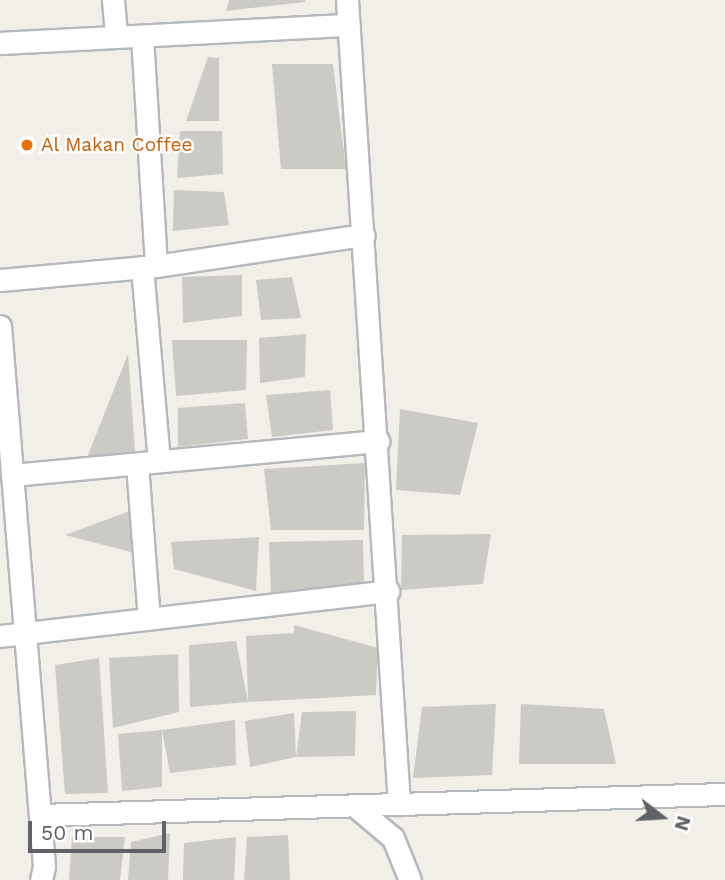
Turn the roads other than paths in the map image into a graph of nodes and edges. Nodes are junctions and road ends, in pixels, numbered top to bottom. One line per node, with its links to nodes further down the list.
1 (113, 0): 5 (street)
2 (347, 0): 3 (street)
3 (349, 25): 4 (street); 7 (street)
4 (142, 36): 5 (street); 8 (street)
5 (116, 37): 6 (street)
6 (0, 43)
7 (364, 235): 8 (street); 12 (street)
8 (149, 267): 9 (street); 13 (street)
9 (0, 280)
10 (0, 326): 11 (street)
11 (1, 356): 15 (street)
12 (378, 442): 13 (street); 16 (street)
13 (159, 461): 14 (street)
14 (137, 464): 15 (street); 17 (street)
15 (8, 470): 18 (street)
16 (388, 591): 17 (street); 21 (street)
17 (149, 619): 18 (street)
18 (25, 634): 19 (street); 23 (street)
19 (0, 636)
20 (725, 794): 21 (street)
21 (399, 804): 22 (street)
22 (356, 807): 23 (street); 25 (street)
23 (40, 815): 24 (street)
24 (41, 880)
25 (410, 880)

